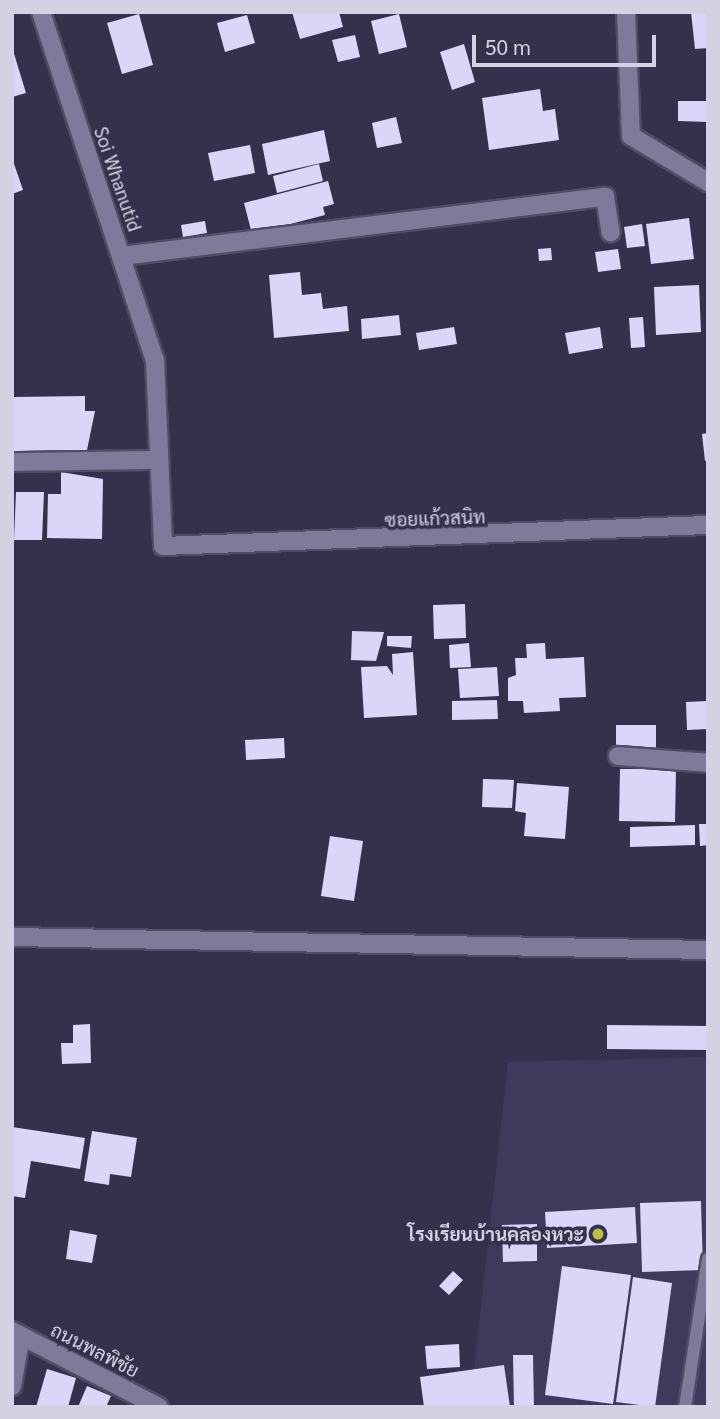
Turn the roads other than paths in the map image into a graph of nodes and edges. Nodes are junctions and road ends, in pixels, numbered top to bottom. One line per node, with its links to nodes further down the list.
1 (41, 12): 5 (street, Soi Whanutid)
2 (626, 12): 3 (street)
3 (708, 182)
4 (611, 233): 5 (street)
5 (122, 256): 6 (street, Soi Whanutid)
6 (159, 460): 7 (street); 9 (street, Soi Whanutid)
7 (12, 462)
8 (708, 525): 9 (street, ซอยแก้วสนิท)
9 (163, 546)
10 (618, 757): 11 (street)
11 (708, 763)
12 (12, 937): 13 (street)
13 (708, 950)
14 (708, 1259): 18 (lane)
15 (17, 1333): 16 (street); 17 (street, ถนนพลพิชัย)
16 (12, 1386)
17 (159, 1407)
18 (685, 1407)

